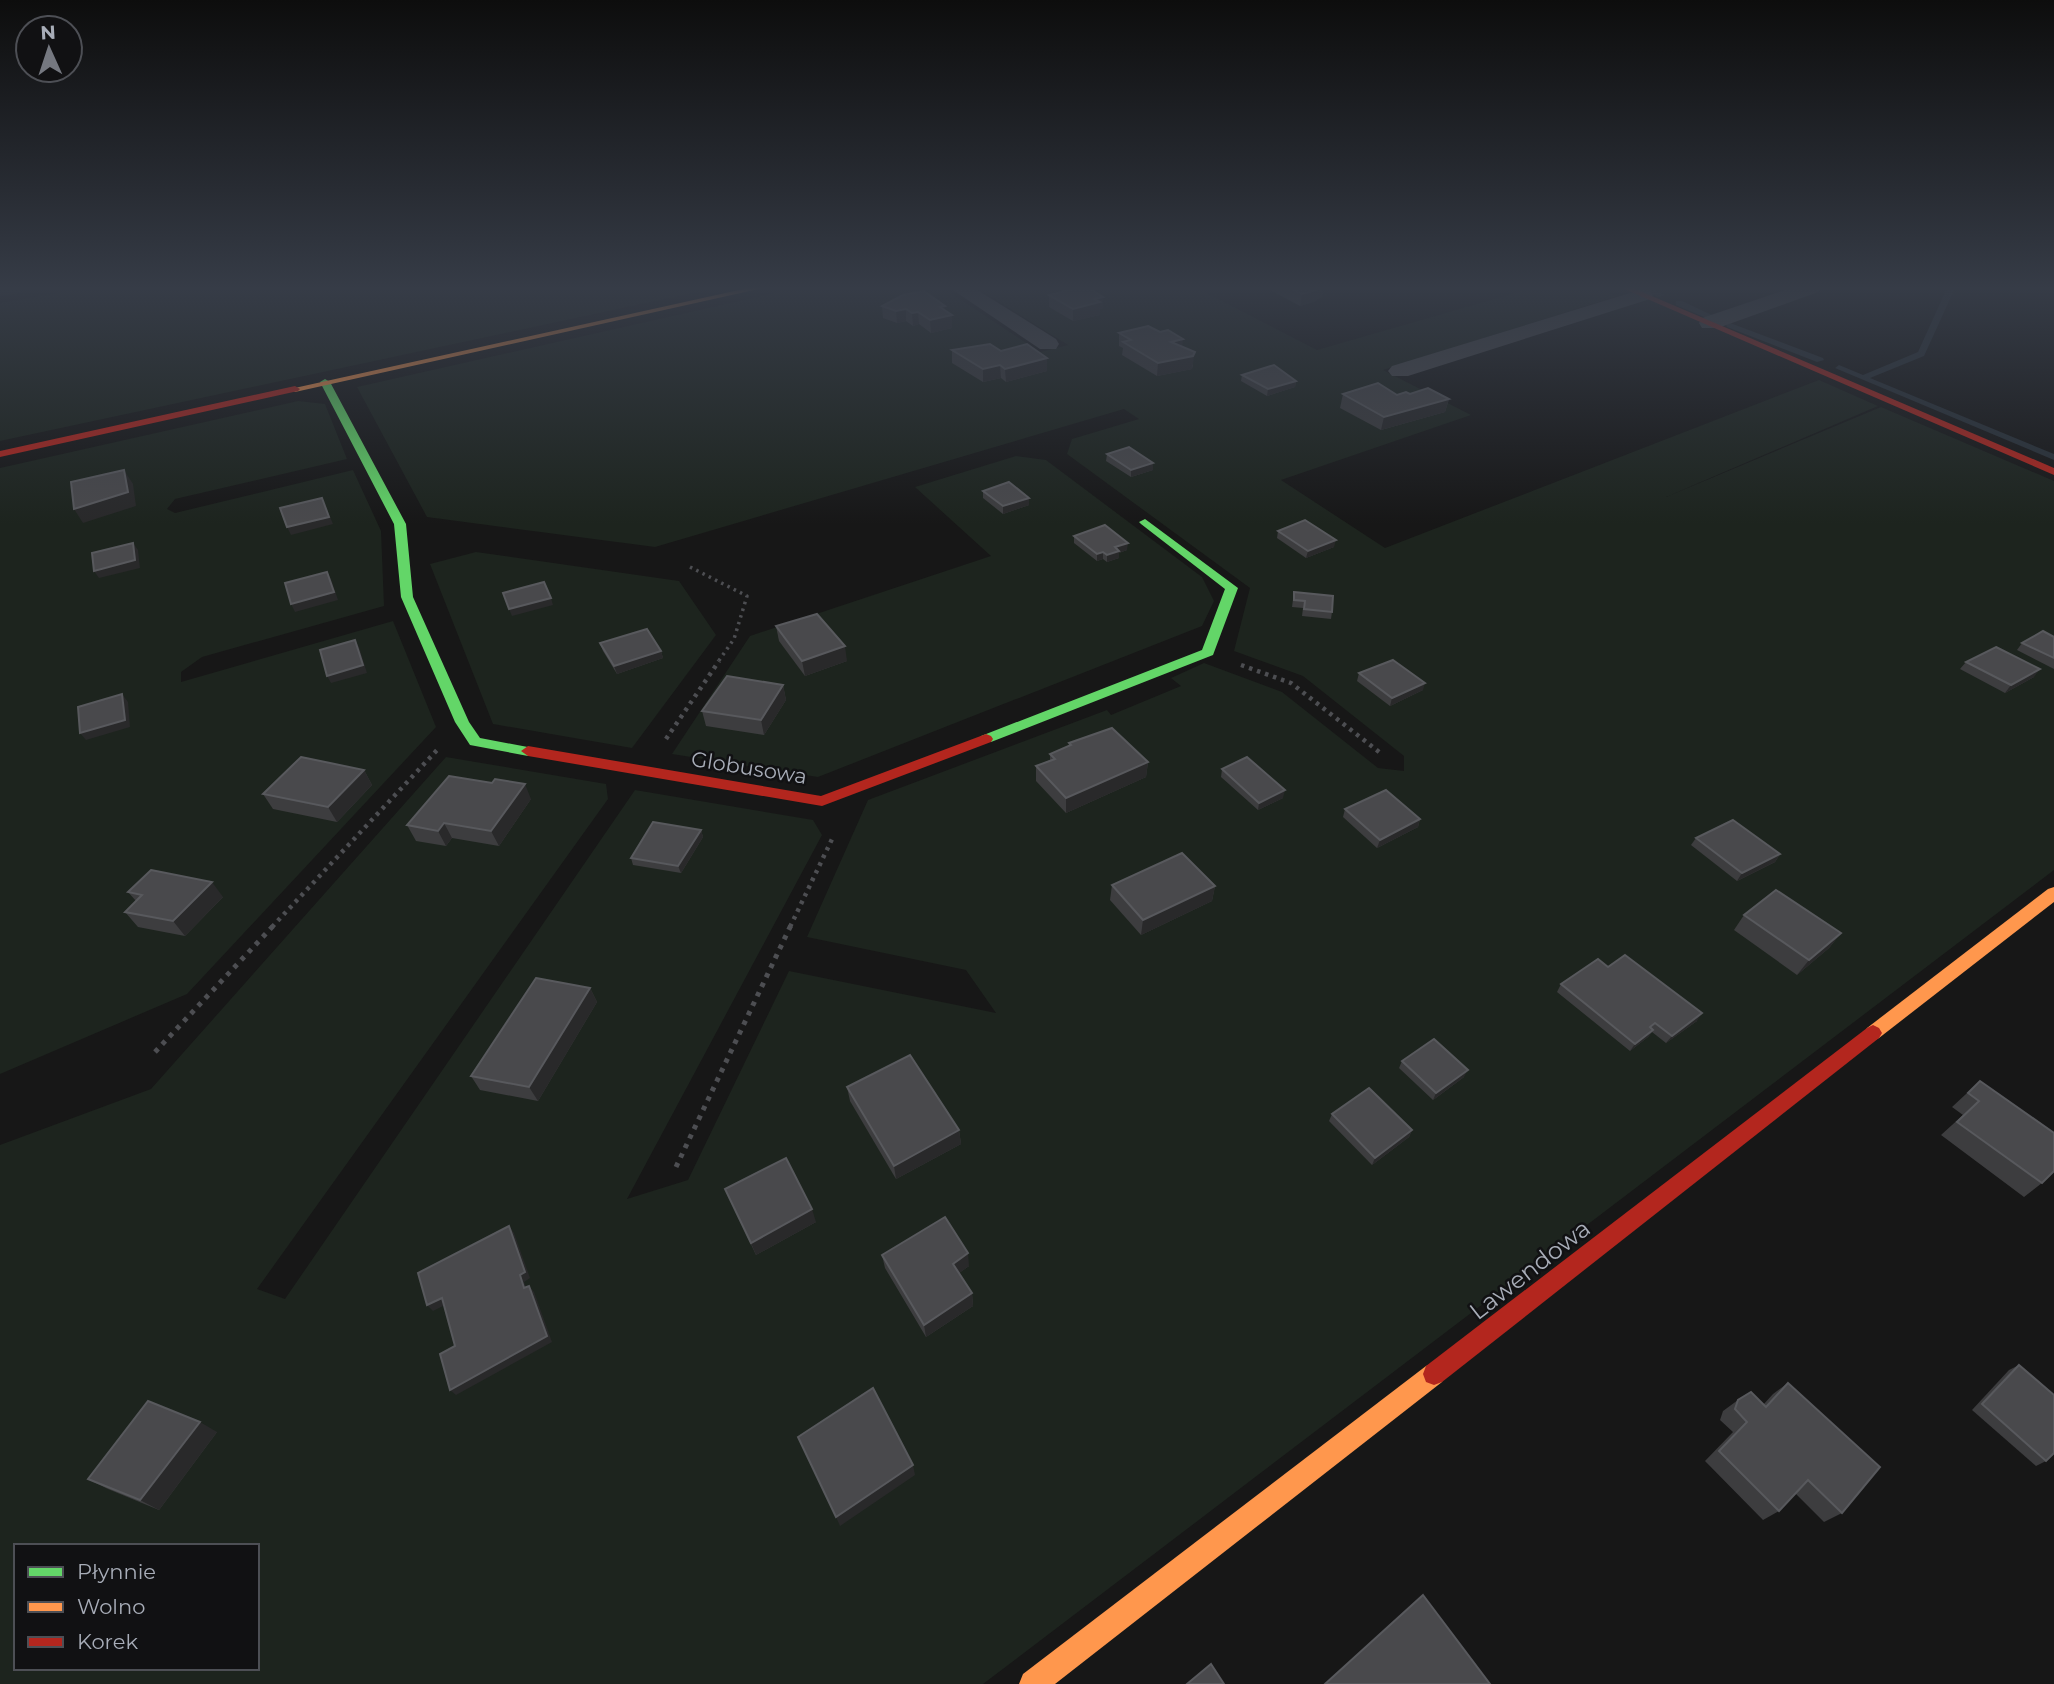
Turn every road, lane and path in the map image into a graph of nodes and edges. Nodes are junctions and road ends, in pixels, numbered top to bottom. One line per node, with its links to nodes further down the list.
1 (397, 367): 5 (street)
2 (1413, 367): 4 (street)
3 (1811, 367): 7 (street)
4 (1400, 371)
5 (326, 382): 6 (street); 11 (street, Globusowa)
6 (0, 454)
7 (2054, 472)
8 (1145, 522): 10 (street)
9 (690, 567): 13 (path)
10 (1208, 652): 12 (path); 14 (street, Globusowa)
11 (462, 722): 13 (street, Globusowa); 16 (path)
12 (1383, 755)
13 (644, 772): 14 (street, Globusowa)
14 (860, 788): 17 (path)
15 (2054, 893): 18 (street, Lawendowa)
16 (155, 1052)
17 (676, 1167)
18 (1033, 1684)

